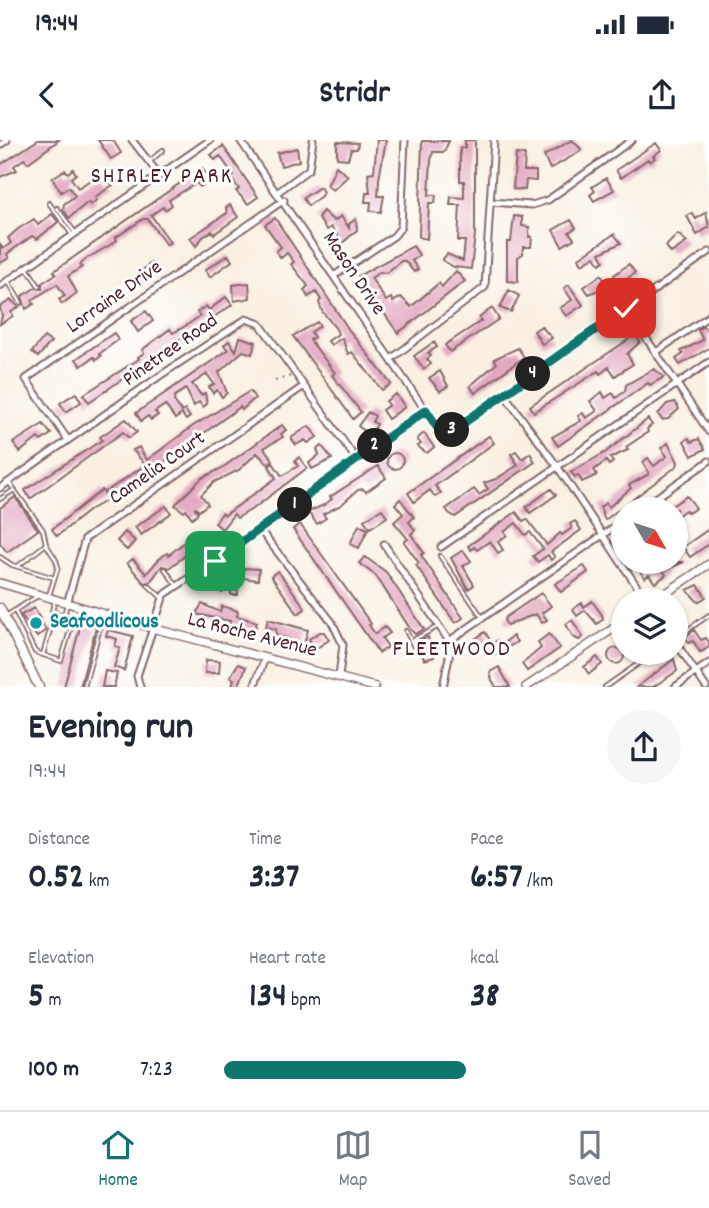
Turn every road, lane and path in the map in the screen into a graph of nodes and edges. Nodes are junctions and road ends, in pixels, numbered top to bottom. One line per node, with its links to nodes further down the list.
1 (7, 140): 9 (street)
2 (132, 140): 11 (street)
3 (209, 140): 12 (street)
4 (240, 140): 13 (street, Mason Drive)
5 (313, 140): 13 (street)
6 (405, 140): 21 (street)
7 (494, 140): 15 (street)
8 (632, 140): 15 (street)
9 (0, 145)
10 (163, 150): 11 (lane)
11 (149, 162): 12 (street)
12 (160, 176): 18 (street)
13 (278, 192): 14 (street, Mason Drive)
14 (284, 200): 21 (street, Mason Drive); 40 (street, Lorraine Drive)
15 (491, 202): 29 (street)
16 (49, 203): 18 (lane)
17 (57, 208): 18 (lane)
18 (75, 235): 20 (street)
19 (709, 252): 26 (street)
20 (27, 268): 22 (street); 24 (lane)
21 (335, 275): 29 (street, Mason Drive)
22 (8, 281): 23 (street); 25 (lane)
23 (0, 286)
24 (39, 286)
25 (21, 303)
26 (626, 308): 28 (street); 35 (street)
27 (709, 316): 28 (street)
28 (656, 352): 33 (street)
29 (391, 359): 36 (street, Mason Drive)
30 (709, 362): 33 (street)
31 (295, 374): 32 (path); 34 (street, Pinetree Road); 40 (street, Pinetree Road)
32 (275, 381)
33 (677, 384): 38 (street); 43 (street)
34 (304, 386): 41 (street, Pinetree Road); 73 (street, Camelia Court)
35 (504, 394): 36 (street, Mason Drive); 43 (street)
36 (426, 410): 41 (street)
37 (709, 414): 38 (street)
38 (701, 420): 39 (street)
39 (709, 432)
40 (68, 440): 44 (street, Pinetree Road)
41 (356, 459): 49 (street)
42 (709, 461): 47 (street)
43 (557, 466): 51 (street); 55 (street)
44 (8, 482): 45 (street, Pinetree Road); 46 (lane)
45 (0, 488)
46 (14, 490): 48 (lane); 52 (lane)
47 (657, 497)
48 (0, 499)
49 (260, 530): 58 (street); 100 (street)
50 (611, 530): 51 (street)
51 (602, 536): 68 (street); 82 (street)
52 (46, 544): 60 (lane); 63 (lane)
53 (201, 544): 58 (lane)
54 (384, 544): 84 (street)
55 (441, 547)
56 (440, 556): 82 (lane)
57 (0, 557): 60 (lane)
58 (217, 560): 62 (street); 62 (lane)
59 (709, 564): 69 (main road)
60 (17, 566): 63 (lane)
61 (165, 569): 67 (lane)
62 (206, 570): 66 (lane); 67 (street)
63 (54, 578): 72 (lane)
64 (0, 583): 70 (main road, La Roche Avenue)
65 (148, 585): 71 (lane)
66 (216, 585)
67 (178, 586): 71 (street)
68 (638, 588)
69 (674, 588)
70 (39, 595): 72 (main road, La Roche Avenue); 75 (lane)
71 (163, 598): 85 (street)
72 (52, 599): 73 (main road, La Roche Avenue); 76 (lane)
73 (67, 604): 77 (lane); 78 (main road, La Roche Avenue)
74 (0, 608): 80 (main road)
75 (15, 611): 80 (lane); 92 (lane)
76 (55, 612): 77 (lane); 93 (lane)
77 (64, 614): 81 (lane)
78 (104, 614): 83 (lane); 85 (main road, La Roche Avenue)
79 (709, 615): 88 (lane)
80 (4, 617): 94 (main road)
81 (74, 617): 83 (lane); 93 (lane)
82 (482, 618): 90 (street)
83 (101, 624): 102 (lane)
84 (439, 626): 89 (lane); 90 (street)
85 (152, 628): 95 (main road, La Roche Avenue); 103 (street)
86 (611, 630): 107 (main road)
87 (406, 631): 89 (lane)
88 (688, 631)
89 (411, 641): 91 (lane)
90 (449, 641): 106 (street)
91 (415, 649)
92 (35, 652): 93 (lane); 94 (lane)
93 (43, 655)
94 (24, 657): 101 (main road)
95 (265, 658): 100 (main road, La Roche Avenue); 104 (street)
96 (688, 659): 99 (street)
97 (709, 663): 99 (street)
98 (637, 665): 108 (lane)
99 (696, 672): 109 (street); 110 (street)
100 (339, 676): 105 (main road, La Roche Avenue)
101 (40, 687)
102 (84, 687)
103 (140, 687)
104 (254, 687)
105 (375, 687)
106 (443, 687)
107 (526, 687)
108 (605, 687)
109 (675, 687)
110 (706, 687)

